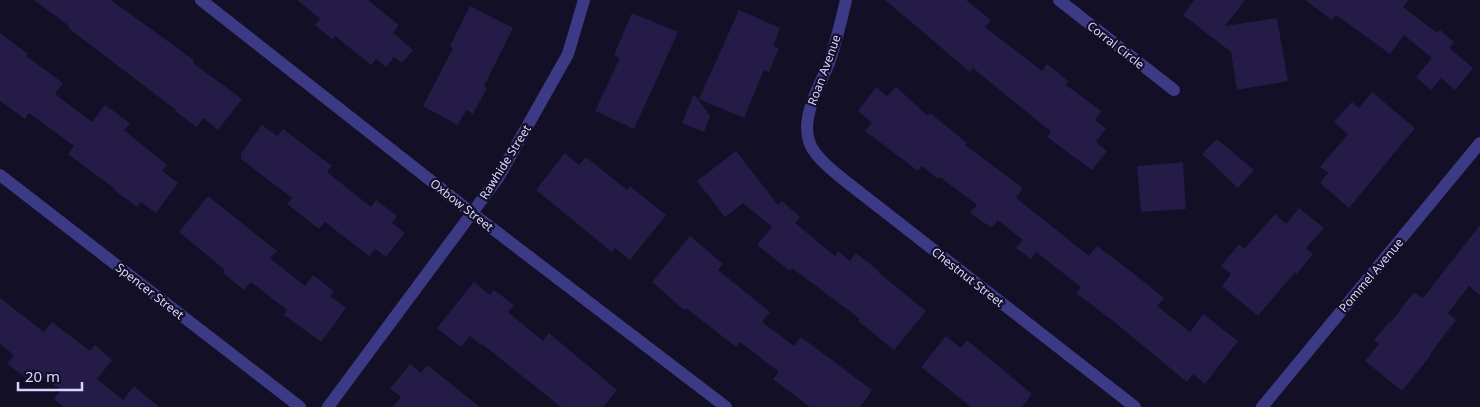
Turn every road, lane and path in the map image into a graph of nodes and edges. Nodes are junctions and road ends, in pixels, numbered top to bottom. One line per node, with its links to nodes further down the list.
1 (201, 0): 9 (street, Oxbow Street)
2 (584, 0): 9 (street, Rawhide Street)
3 (846, 0): 6 (street, Roan Avenue)
4 (1059, 0): 5 (street, Corral Circle)
5 (1174, 90)
6 (810, 141): 13 (street, Chestnut Street)
7 (1480, 143): 14 (street, Pommel Avenue)
8 (0, 175): 10 (street, Spencer Street)
9 (472, 213): 11 (street, Rawhide Street); 12 (street, Oxbow Street)
10 (300, 407)
11 (328, 407)
12 (726, 407)
13 (1135, 407)
14 (1262, 407)

